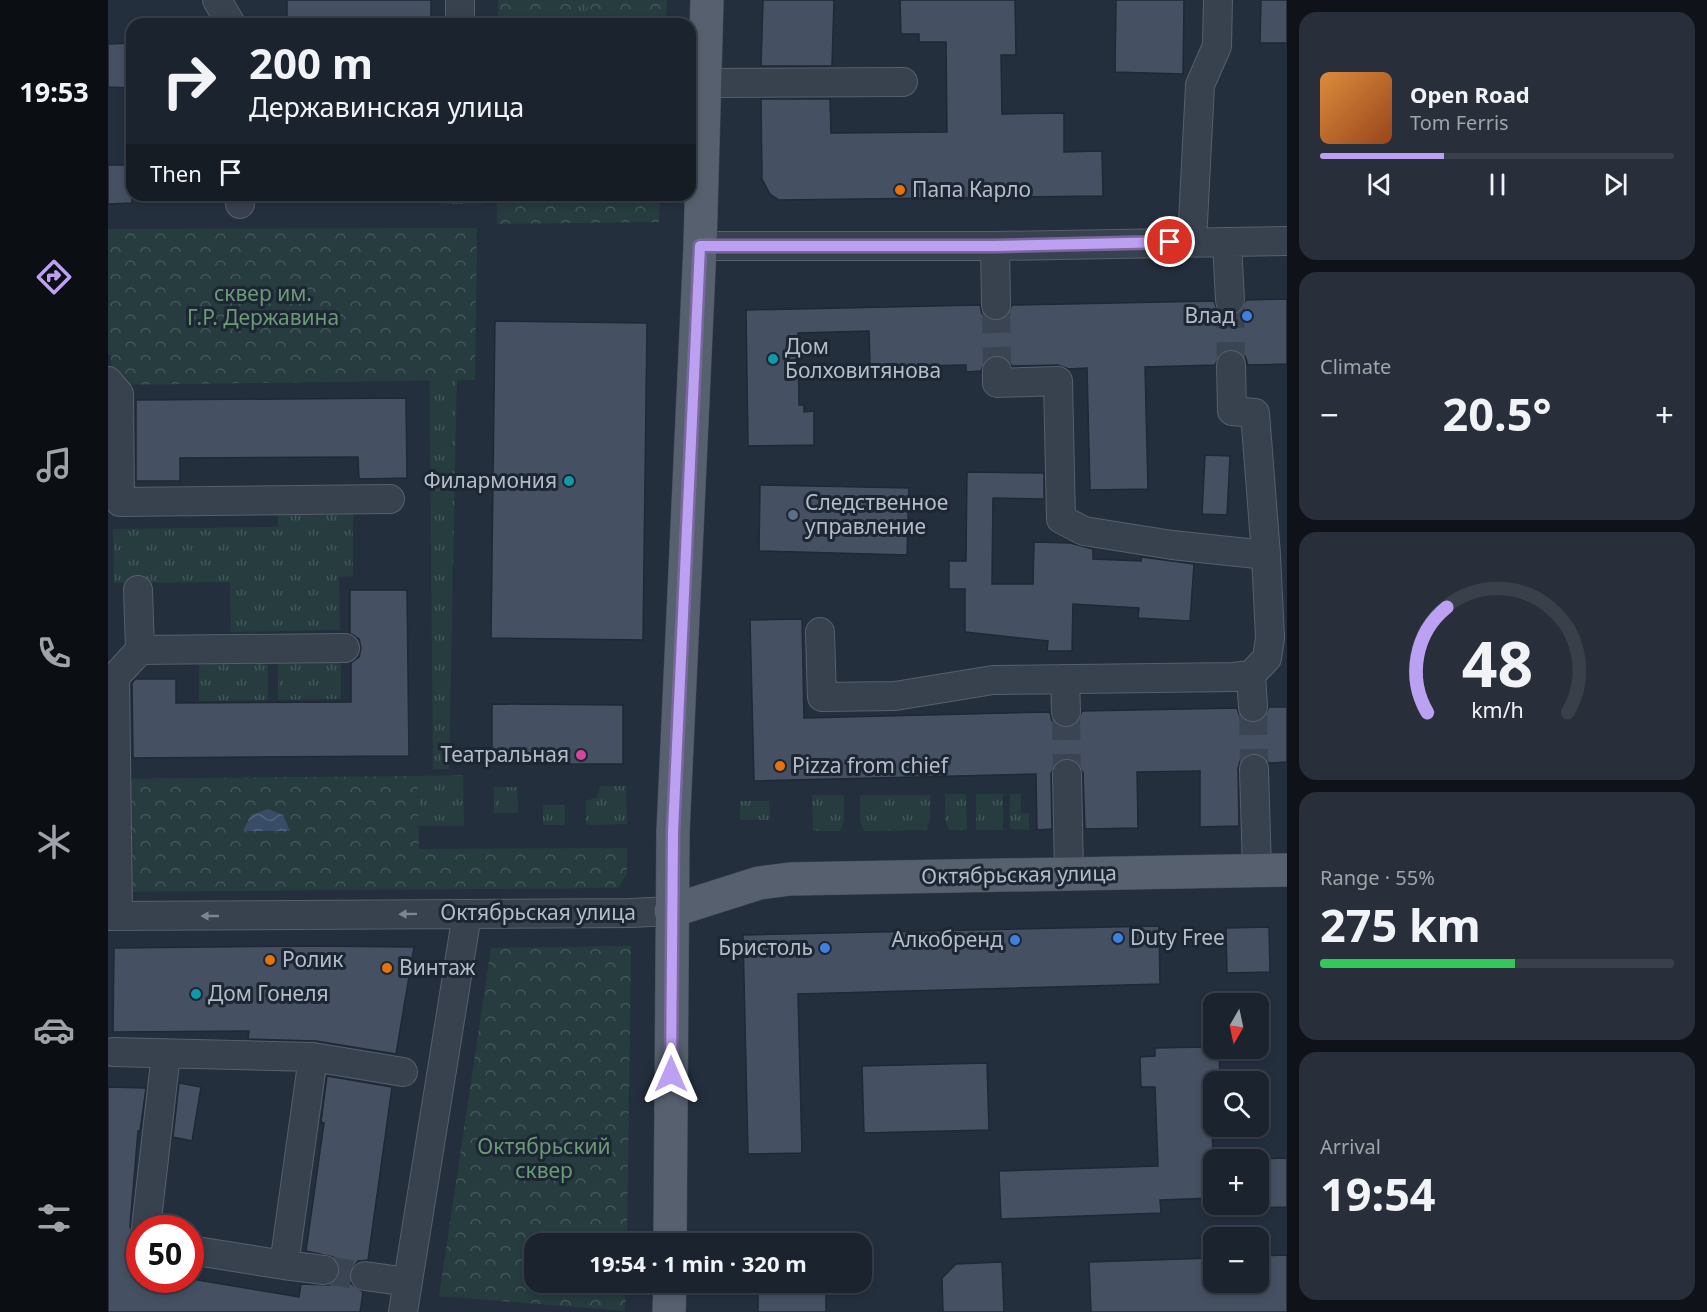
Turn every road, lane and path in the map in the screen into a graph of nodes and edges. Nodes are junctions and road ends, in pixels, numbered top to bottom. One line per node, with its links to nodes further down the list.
1 (217, 0): 5 (street)
2 (460, 0): 6 (street)
3 (707, 0): 8 (main road)
4 (1218, 0): 10 (street)
5 (228, 18)
6 (460, 18)
7 (903, 82): 8 (street)
8 (705, 83): 12 (main road)
9 (1287, 241): 11 (street)
10 (1192, 242): 11 (street); 13 (street)
11 (1227, 242): 14 (street)
12 (700, 246): 13 (street); 34 (main road)
13 (995, 246): 15 (street)
14 (1230, 300)
15 (996, 305)
16 (1231, 365): 20 (street)
17 (997, 371): 20 (street)
18 (108, 381): 19 (street)
19 (390, 499)
20 (1266, 555): 25 (street)
21 (138, 590): 24 (street)
22 (820, 632): 27 (street)
23 (345, 648): 24 (street)
24 (140, 650): 26 (street)
25 (1251, 675): 27 (street); 28 (street)
26 (111, 677): 36 (street)
27 (1065, 679): 29 (street)
28 (1252, 707)
29 (1066, 712)
30 (1254, 769): 32 (street)
31 (1067, 774): 33 (street)
32 (1272, 870): 33 (main road, Октябрьская улица)
33 (1070, 874): 34 (main road, Октябрьская улица)
34 (671, 911): 35 (street, Октябрьская улица); 42 (main road)
35 (466, 914): 36 (street, Октябрьская улица, one-way to 36); 47 (street)
36 (113, 916)
37 (113, 1052): 38 (street)
38 (166, 1054): 39 (street); 41 (street)
39 (313, 1058): 40 (street); 44 (street)
40 (403, 1072)
41 (147, 1215)
42 (670, 1233)
43 (204, 1252): 44 (street)
44 (284, 1265): 45 (street)
45 (324, 1270)
46 (365, 1276): 47 (street)
47 (408, 1282): 49 (street)
48 (670, 1293): 50 (main road)
49 (403, 1312)
50 (669, 1312)

